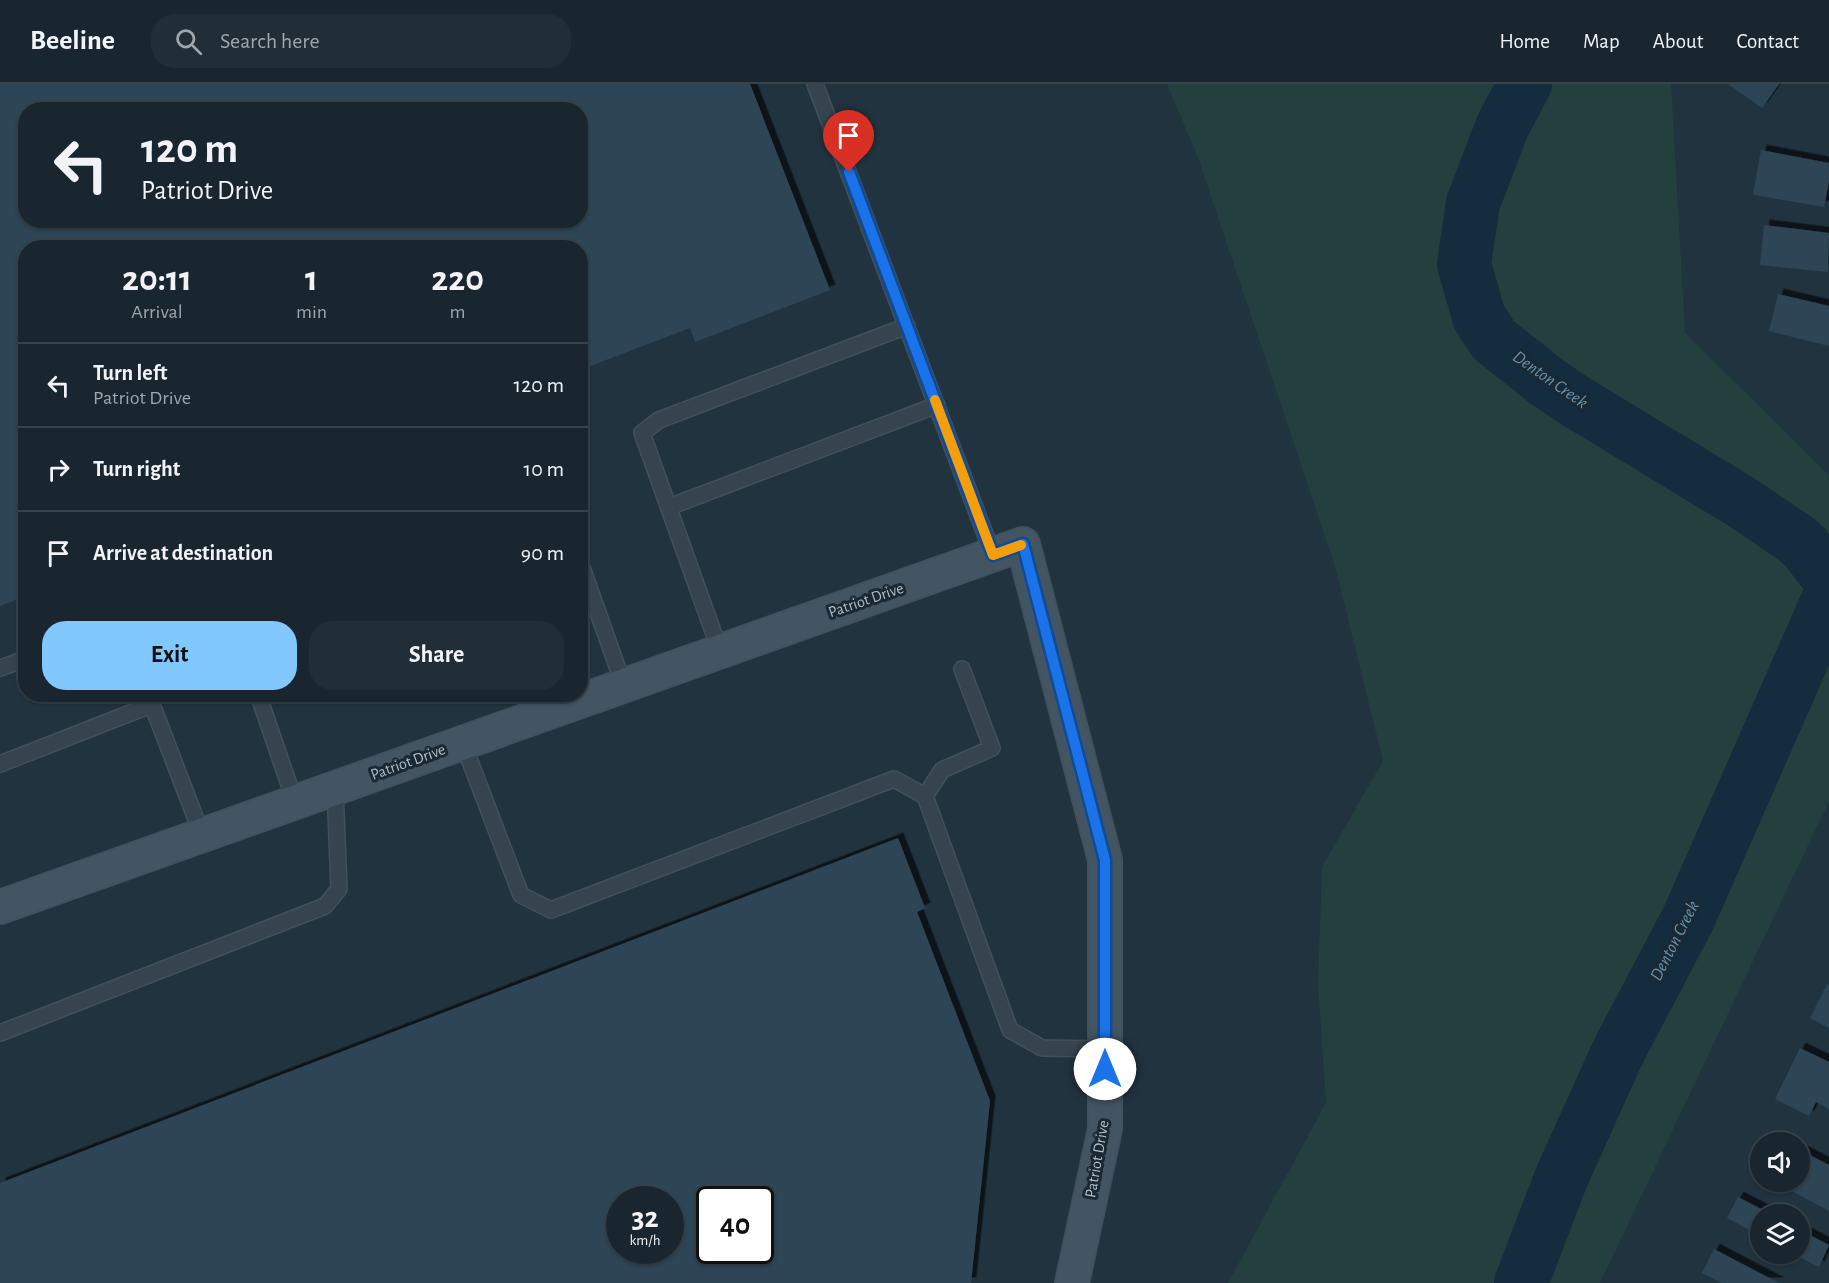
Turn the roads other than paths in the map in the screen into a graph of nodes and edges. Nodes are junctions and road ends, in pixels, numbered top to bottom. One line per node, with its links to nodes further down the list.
1 (815, 84): 2 (lane)
2 (907, 326): 3 (lane); 4 (lane)
3 (937, 405): 4 (lane); 5 (lane)
4 (669, 507): 7 (lane)
5 (993, 555): 7 (street, Patriot Drive); 25 (street, Patriot Drive)
6 (588, 585): 11 (lane)
7 (720, 651): 11 (street, Patriot Drive)
8 (18, 662): 9 (lane)
9 (0, 668)
10 (963, 669): 20 (lane)
11 (624, 686): 12 (street, Patriot Drive)
12 (588, 699)
13 (144, 702): 18 (lane)
14 (150, 702): 22 (lane)
15 (261, 702): 21 (lane)
16 (578, 702): 17 (street, Patriot Drive)
17 (463, 742): 19 (street, Patriot Drive); 20 (lane)
18 (0, 764)
19 (334, 788): 21 (street, Patriot Drive); 24 (lane)
20 (925, 796): 25 (lane)
21 (294, 802): 22 (street, Patriot Drive)
22 (202, 835): 23 (street, Patriot Drive)
23 (0, 907)
24 (0, 1033)
25 (1105, 1049): 26 (street, Patriot Drive)
26 (1072, 1283)

